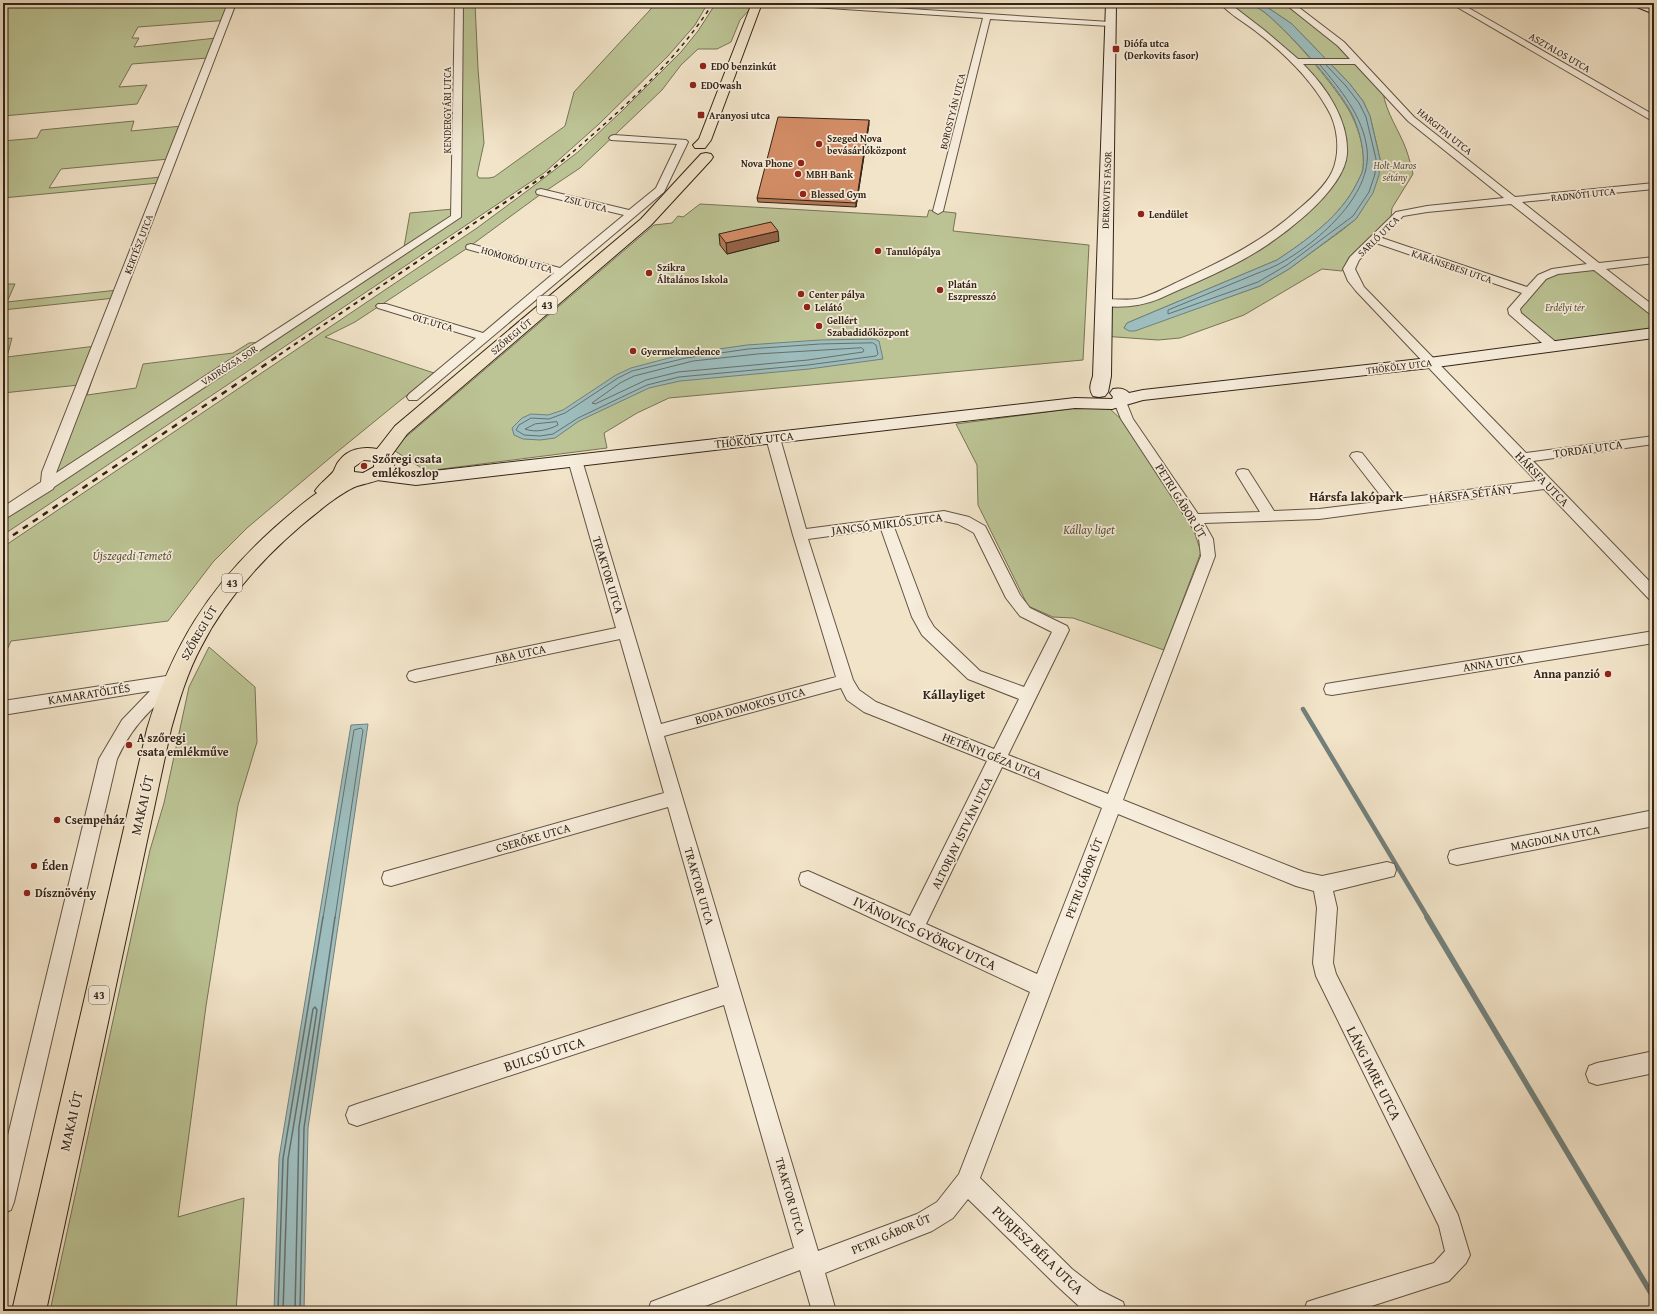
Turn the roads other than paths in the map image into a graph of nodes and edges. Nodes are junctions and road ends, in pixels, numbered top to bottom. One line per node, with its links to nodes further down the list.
1 (232, 3): 48 (street, KERTÉSZ UTCA)
2 (459, 3): 24 (street, KENDERGYÁRI UTCA)
3 (757, 3): 45 (main road, SZŐREGI ÚT / 43)
4 (782, 3): 12 (street)
5 (944, 3): 12 (street)
6 (1111, 3): 14 (street, DERKOVITS FASOR)
7 (1224, 3): 16 (street)
8 (1288, 3): 15 (street, HARGITAI UTCA)
9 (1454, 3): 17 (street, ASZTALOS UTCA)
10 (1636, 3): 11 (street)
11 (1654, 11)
12 (943, 13): 13 (street)
13 (987, 16): 14 (street); 22 (street, BOROSTYÁN UTCA)
14 (1110, 24): 31 (street, DERKOVITS FASOR)
15 (1357, 61): 16 (street); 21 (street, HARGITAI UTCA)
16 (1301, 62): 31 (street)
17 (1654, 119)
18 (614, 138): 23 (street, SZŐREGI ÚT)
19 (1654, 186): 21 (street, RADNÓTI UTCA)
20 (541, 192): 23 (street, ZSIL UTCA)
21 (1512, 201): 25 (street, SARLÓ UTCA); 28 (street, HARGITAI UTCA)
22 (938, 211)
23 (631, 214): 29 (street, SZŐREGI ÚT)
24 (456, 216): 48 (street, VADRÓZSA SOR)
25 (1375, 239): 30 (street, KARÁNSEBESI UTCA); 37 (street, SARLÓ UTCA)
26 (472, 247): 29 (street, HOMORÓDI UTCA)
27 (1654, 260): 28 (street)
28 (1597, 266): 30 (street); 33 (street)
29 (563, 272): 35 (street, SZŐREGI ÚT)
30 (1529, 292): 36 (street)
31 (1103, 303): 39 (street, DERKOVITS FASOR)
32 (382, 306): 35 (street, OLT UTCA)
33 (1654, 312)
34 (1654, 333): 36 (street, THÖKÖLY UTCA)
35 (485, 337): 38 (street, SZŐREGI ÚT)
36 (1553, 346): 37 (street, THÖKÖLY UTCA)
37 (1430, 363): 39 (street, THÖKÖLY UTCA); 43 (street, HÁRSFA UTCA)
38 (413, 397)
39 (1111, 397): 40 (street, THÖKÖLY UTCA); 52 (street, PETRI GÁBOR ÚT)
40 (773, 438): 44 (street, THÖKÖLY UTCA); 54 (street, HETÉNYI GÉZA UTCA)
41 (1654, 440): 43 (street, TORDAI UTCA)
42 (1358, 456): 49 (street)
43 (1522, 458): 47 (street, HÁRSFA UTCA)
44 (575, 460): 45 (street, THÖKÖLY UTCA); 57 (street, TRAKTOR UTCA)
45 (376, 463): 60 (main road, SZŐREGI ÚT / 43)
46 (1243, 473): 51 (street)
47 (1547, 484): 49 (street, HÁRSFA SÉTÁNY); 55 (street, HÁRSFA UTCA)
48 (48, 486): 50 (street, VADRÓZSA SOR)
49 (1395, 504): 51 (street, HÁRSFA SÉTÁNY)
50 (3, 514)
51 (1271, 517): 52 (street, HÁRSFA SÉTÁNY)
52 (1195, 519): 68 (street, PETRI GÁBOR ÚT)
53 (886, 524): 54 (street, JANCSÓ MIKLÓS UTCA); 56 (street, JANCSÓ MIKLÓS UTCA); 63 (street)
54 (800, 535): 61 (street, HETÉNYI GÉZA UTCA)
55 (1654, 595)
56 (1061, 630): 63 (street, ALTORJAY ISTVÁN UTCA)
57 (626, 632): 59 (street, ABA UTCA); 65 (street, TRAKTOR UTCA)
58 (1654, 637): 62 (street, ANNA UTCA)
59 (415, 676)
60 (174, 681): 64 (street, KAMARATÖLTÉS); 82 (street); 84 (main road, MAKAI ÚT / 43)
61 (845, 681): 65 (street, BODA DOMOKOS UTCA); 66 (street, HETÉNYI GÉZA UTCA)
62 (1332, 689)
63 (1029, 696): 66 (street, ALTORJAY ISTVÁN UTCA)
64 (3, 708)
65 (655, 732): 67 (street, TRAKTOR UTCA)
66 (999, 758): 68 (street, HETÉNYI GÉZA UTCA); 75 (street, ALTORJAY ISTVÁN UTCA)
67 (674, 798): 72 (street, CSERŐKE UTCA); 77 (street, TRAKTOR UTCA)
68 (1113, 804): 74 (street, HETÉNYI GÉZA UTCA); 76 (street, PETRI GÁBOR ÚT)
69 (1654, 818): 70 (street, MAGDOLNA UTCA)
70 (1456, 857)
71 (1387, 870): 74 (street, HETÉNYI GÉZA UTCA)
72 (391, 878)
73 (808, 879): 75 (street, IVÁNOVICS GYÖRGY UTCA)
74 (1322, 885): 88 (street, LÁNG IMRE UTCA)
75 (914, 928): 76 (street, IVÁNOVICS GYÖRGY UTCA)
76 (1042, 987): 81 (street, PETRI GÁBOR ÚT)
77 (730, 993): 80 (street, BULCSÚ UTCA); 83 (street, TRAKTOR UTCA)
78 (1654, 1062): 79 (street)
79 (1598, 1074)
80 (357, 1115)
81 (967, 1182): 83 (street, PETRI GÁBOR ÚT); 87 (street, PURJESZ BÉLA UTCA)
82 (3, 1202)
83 (809, 1260): 85 (street, PETRI GÁBOR ÚT); 86 (street, TRAKTOR UTCA)
84 (29, 1311)
85 (660, 1311)
86 (824, 1311)
87 (1114, 1311)
88 (1316, 1311)

